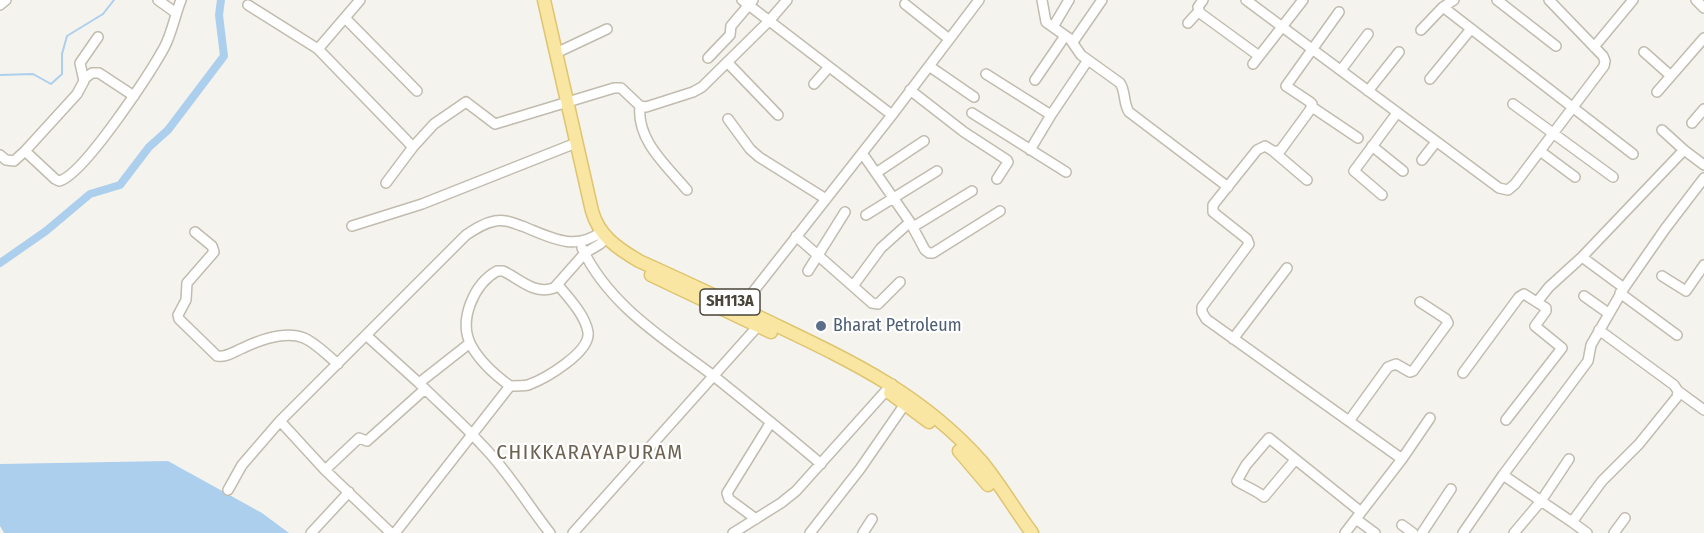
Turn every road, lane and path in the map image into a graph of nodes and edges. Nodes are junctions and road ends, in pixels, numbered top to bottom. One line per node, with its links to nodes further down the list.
1 (6, 0): 22 (street)
2 (158, 0): 28 (street)
3 (182, 0): 28 (street)
4 (360, 0): 29 (street)
5 (535, 0): 70 (main road)
6 (543, 0): 49 (main road)
7 (787, 0): 30 (street)
8 (979, 0): 41 (street)
9 (1042, 0): 33 (street)
10 (1069, 0): 33 (street)
11 (1102, 0): 42 (street)
12 (1203, 0): 26 (street)
13 (1246, 0): 32 (street)
14 (1303, 0): 32 (street)
15 (1454, 0): 24 (street)
16 (1497, 0): 43 (street)
17 (1549, 0): 44 (street)
18 (1632, 0): 44 (street)
19 (1696, 0): 25 (street)
20 (748, 2): 30 (street); 51 (street)
21 (905, 4): 41 (street)
22 (0, 5)
23 (248, 5): 46 (street)
24 (1443, 7): 35 (street); 36 (street)
25 (1704, 8)
26 (1198, 11): 31 (street); 50 (street)
27 (1339, 12): 45 (street)
28 (176, 13): 68 (street)
29 (345, 18): 46 (street); 65 (street)
30 (769, 21): 53 (street); 56 (street)
31 (1188, 23)
32 (1282, 26): 45 (street); 50 (street)
33 (1053, 27): 38 (street)
34 (607, 29): 49 (street)
35 (1471, 29): 61 (street); 73 (street)
36 (1420, 30)
37 (1368, 34): 57 (street)
38 (1065, 36): 42 (street); 62 (street)
39 (98, 37): 60 (street)
40 (1704, 38): 59 (street)
41 (949, 39): 55 (street)
42 (1073, 42): 52 (street)
43 (1556, 46)
44 (1594, 46): 73 (street)
45 (1312, 48): 57 (street); 74 (street)
46 (318, 49): 90 (street)
47 (1399, 52): 66 (street)
48 (1644, 52): 59 (street)
49 (556, 53): 70 (main road)
50 (1259, 56): 54 (street)
51 (708, 58)
52 (1088, 60): 80 (street); 111 (street)
53 (727, 62): 72 (street); 78 (street)
54 (1253, 64)
55 (929, 66): 64 (street); 69 (street)
56 (829, 67): 63 (street); 79 (street)
57 (1341, 70): 66 (street)
58 (986, 74): 80 (street)
59 (1671, 76): 67 (street)
60 (84, 79): 68 (street); 93 (street)
61 (1430, 79)
62 (1035, 80)
63 (814, 84)
64 (910, 90): 79 (street); 107 (street)
65 (417, 91)
66 (1368, 92): 77 (street)
67 (1657, 92)
68 (134, 96): 93 (street)
69 (974, 97)
70 (563, 104): 72 (street); 88 (main road); 90 (street)
71 (1513, 104): 84 (street)
72 (640, 106): 112 (street)
73 (1573, 106): 84 (street); 97 (street)
74 (1312, 107): 85 (street); 94 (street)
75 (1704, 109): 82 (street)
76 (972, 113): 91 (street)
77 (1397, 113): 87 (street); 89 (street)
78 (778, 115)
79 (892, 115): 96 (street)
80 (1051, 115): 91 (street)
81 (728, 119): 116 (street)
82 (1692, 123)
83 (1662, 130): 92 (street)
84 (1554, 132): 95 (street); 106 (street)
85 (1358, 138)
86 (924, 141): 104 (street)
87 (1436, 142): 95 (street); 99 (street)
88 (572, 144): 121 (street); 124 (main road)
89 (1372, 146): 102 (street); 114 (street)
90 (413, 147): 110 (street)
91 (1030, 150): 103 (street)
92 (1684, 150): 100 (street); 128 (street)
93 (25, 151): 98 (street)
94 (1273, 151): 109 (street); 111 (street)
95 (1540, 151): 105 (street)
96 (862, 153): 104 (street); 116 (street)
97 (1633, 154)
98 (0, 155)
99 (1422, 160)
100 (1704, 165)
101 (937, 171): 115 (street)
102 (1403, 171)
103 (1066, 172)
104 (876, 173): 115 (street)
105 (1575, 177)
106 (1613, 177)
107 (998, 179)
108 (1704, 179): 136 (street)
109 (1307, 180)
110 (386, 183)
111 (1228, 186): 146 (street)
112 (687, 190)
113 (972, 191): 120 (street)
114 (1383, 195)
115 (893, 198): 119 (street); 120 (street)
116 (826, 199): 123 (street)
117 (1000, 211): 120 (street)
118 (845, 212): 127 (street)
119 (866, 215)
120 (911, 225): 135 (street)
121 (352, 226)
122 (195, 232): 148 (street)
123 (796, 236): 127 (street); 140 (street)
124 (600, 237): 125 (street); 126 (street); 140 (main road, SH113A)
125 (580, 243): 126 (street); 145 (street)
126 (585, 252): 134 (street); 150 (street)
127 (817, 255): 131 (street); 135 (street)
128 (1582, 257): 136 (street); 139 (street)
129 (1287, 268): 146 (street)
130 (1703, 268): 132 (street)
131 (807, 271)
132 (1662, 276)
133 (900, 282): 135 (street)
134 (558, 285): 147 (street); 152 (street)
135 (853, 286)
136 (1622, 290): 141 (street); 144 (street)
137 (1584, 296): 141 (street)
138 (1420, 302): 160 (street)
139 (1538, 302): 149 (street); 158 (street)
140 (737, 311): 142 (main road, SH113A); 153 (main road, SH113A)
141 (1608, 313): 143 (street)
142 (758, 326): 150 (street); 153 (main road, SH113A)
143 (1599, 330): 154 (street); 168 (street)
144 (1677, 335)
145 (367, 336): 148 (street); 151 (street)
146 (1233, 339): 160 (street)
147 (470, 343): 151 (street); 152 (street)
148 (338, 364): 159 (street)
149 (1463, 373)
150 (714, 377): 161 (street); 183 (street)
151 (422, 386): 162 (street); 167 (street)
152 (510, 386): 162 (street)
153 (889, 387): 155 (main road, SH113A); 166 (street); 187 (main road, SH113A)
154 (1678, 392): 156 (street); 177 (street)
155 (905, 404): 184 (street); 186 (main road, SH113A)
156 (1704, 410)
157 (1430, 418): 163 (street)
158 (1506, 420)
159 (280, 421): 167 (street); 170 (street)
160 (1349, 421): 163 (street)
161 (771, 422): 166 (street); 175 (street)
162 (472, 436): 181 (street); 182 (street)
163 (1402, 459): 173 (street)
164 (1569, 459): 172 (street)
165 (1295, 460): 165 (street); 173 (street)
166 (821, 464): 175 (street)
167 (325, 470): 171 (street)
168 (1503, 475): 172 (street); 192 (street)
169 (1451, 489): 191 (street)
170 (228, 490)
171 (349, 492): 180 (street); 181 (street)
172 (1541, 501): 177 (street); 193 (street)
173 (1358, 516): 188 (street); 189 (street)
174 (1625, 518): 195 (street)
175 (756, 519): 179 (street)
176 (872, 519): 185 (street)
177 (1572, 522): 194 (street)
178 (1402, 525): 190 (street)
179 (740, 531)
180 (311, 533)
181 (393, 533)
182 (550, 533)
183 (573, 533)
184 (810, 533)
185 (863, 533)
186 (1022, 533)
187 (1032, 533)
188 (1344, 533)
189 (1375, 533)
190 (1413, 533)
191 (1422, 533)
192 (1463, 533)
193 (1514, 533)
194 (1587, 533)
195 (1614, 533)

